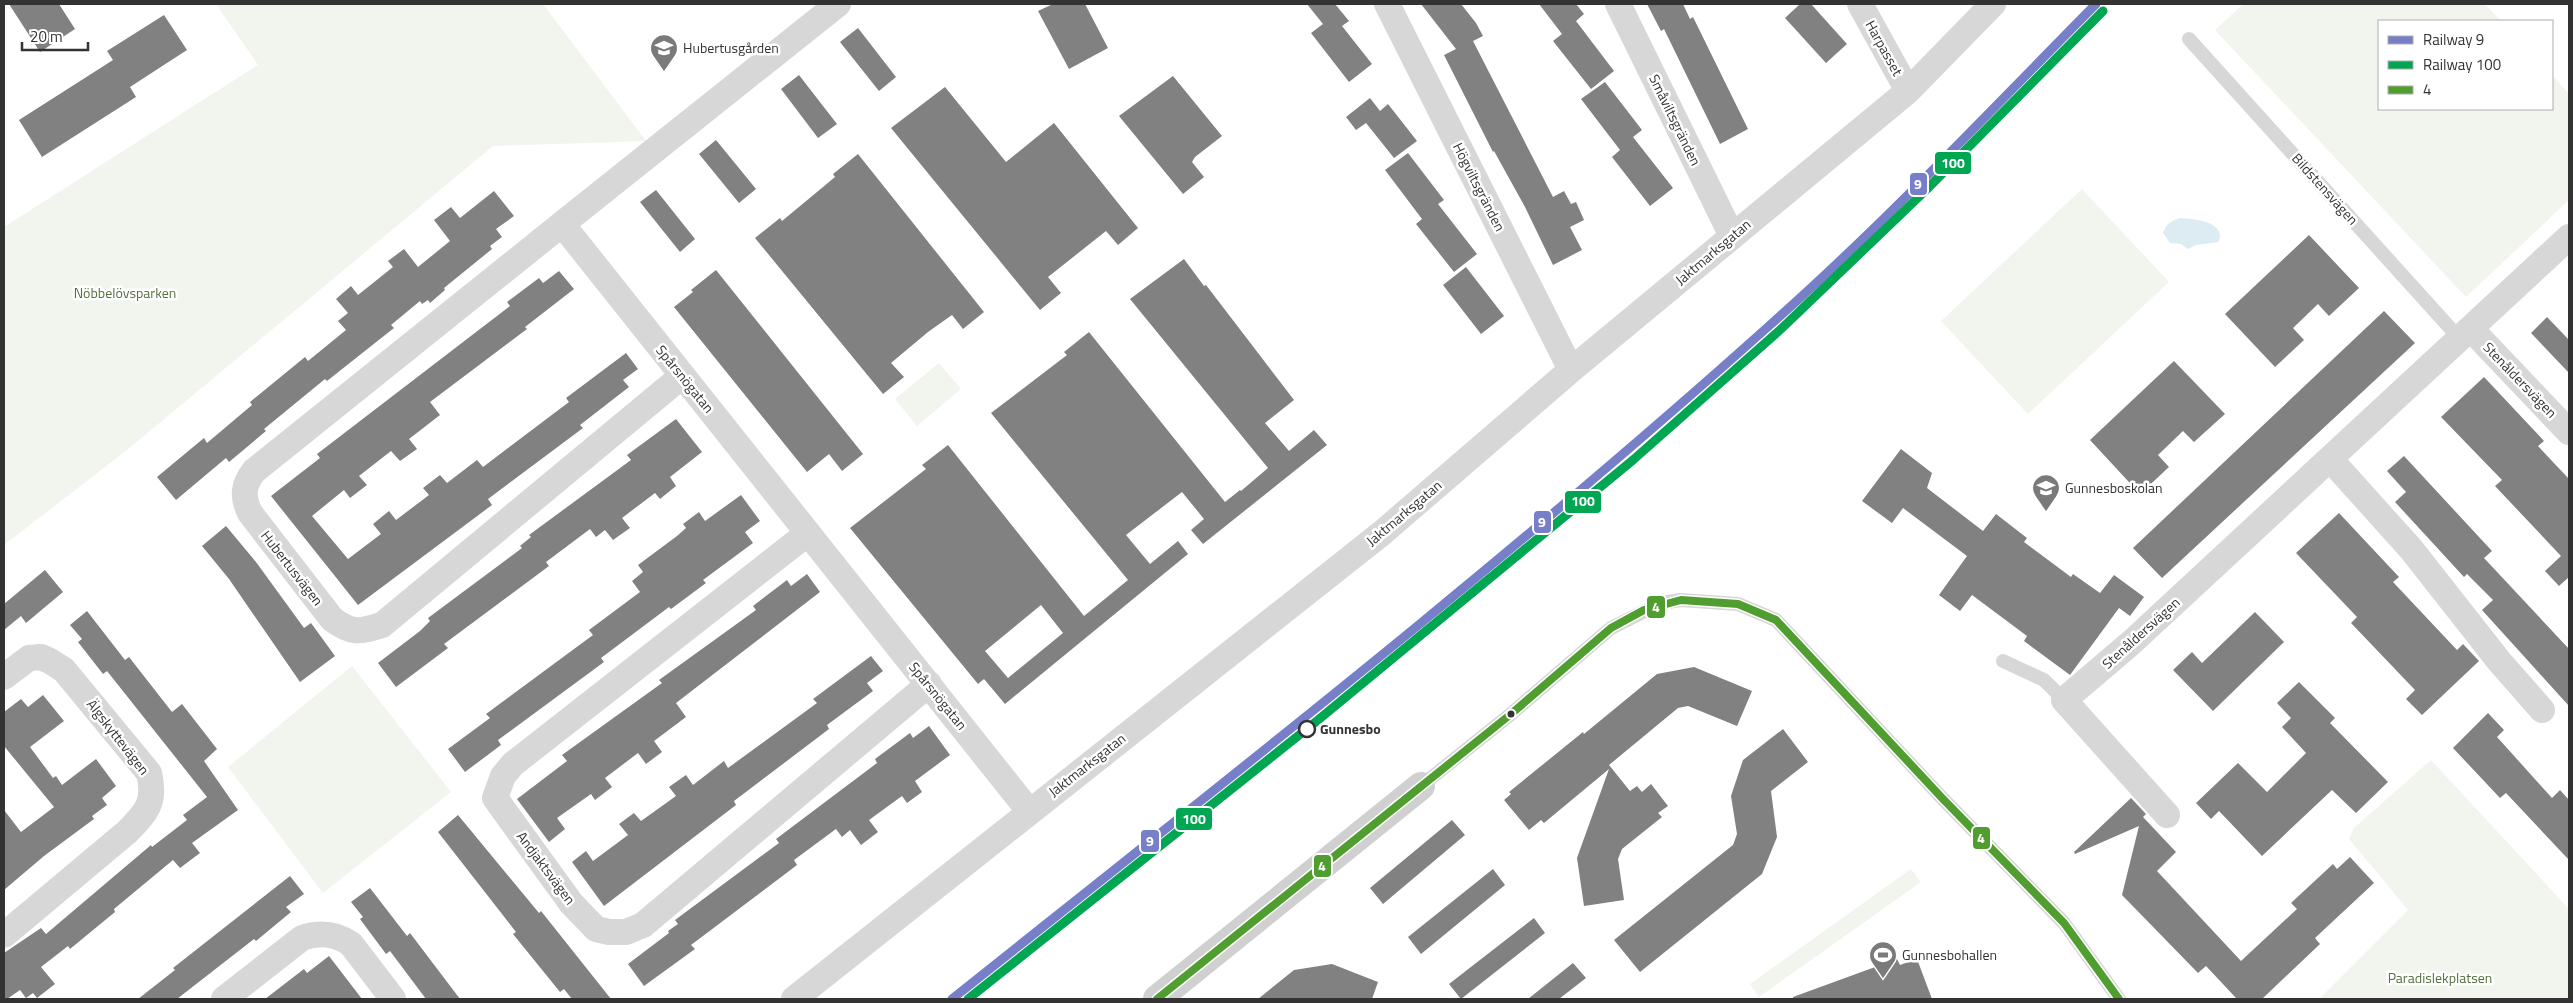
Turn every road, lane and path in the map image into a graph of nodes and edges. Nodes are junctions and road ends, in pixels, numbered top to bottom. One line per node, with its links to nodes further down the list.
1 (838, 4): 8 (street)
2 (1387, 4): 12 (street, Högviltsgränden)
3 (1618, 4): 9 (street, Småviltsgränden)
4 (1860, 4): 7 (street, Harpasset)
5 (1993, 4): 7 (street, Jaktmarksgatan)
6 (2188, 39): 11 (lane, Bildstensvägen)
7 (1908, 91): 9 (street, Jaktmarksgatan)
8 (562, 224): 13 (street, Spårsnögatan); 13 (street, Hubertusvägen)
9 (1732, 236): 12 (street, Jaktmarksgatan)
10 (2569, 237): 11 (street, Stenåldersvägen)
11 (2466, 334): 14 (street, Stenåldersvägen); 15 (street, Stenåldersvägen)
12 (1571, 370): 23 (street, Jaktmarksgatan)
13 (682, 376): 16 (street, Spårsnögatan)
14 (2569, 432)
15 (2330, 459): 20 (street, Stenåldersvägen); 21 (street)
16 (808, 533): 19 (street, Spårsnögatan); 19 (street, Andjaktsvägen)
17 (2003, 661): 20 (lane)
18 (4, 677): 25 (street, Älgskyttevägen)
19 (929, 684): 23 (street, Spårsnögatan)
20 (2064, 700): 24 (street)
21 (2542, 710)
22 (1421, 786): 29 (street); 30 (lane)
23 (1029, 811): 28 (street, Jaktmarksgatan)
24 (2167, 815)
25 (4, 935)
26 (224, 999): 27 (street)
27 (392, 999)
28 (794, 999)
29 (1157, 999)
30 (2118, 999)

